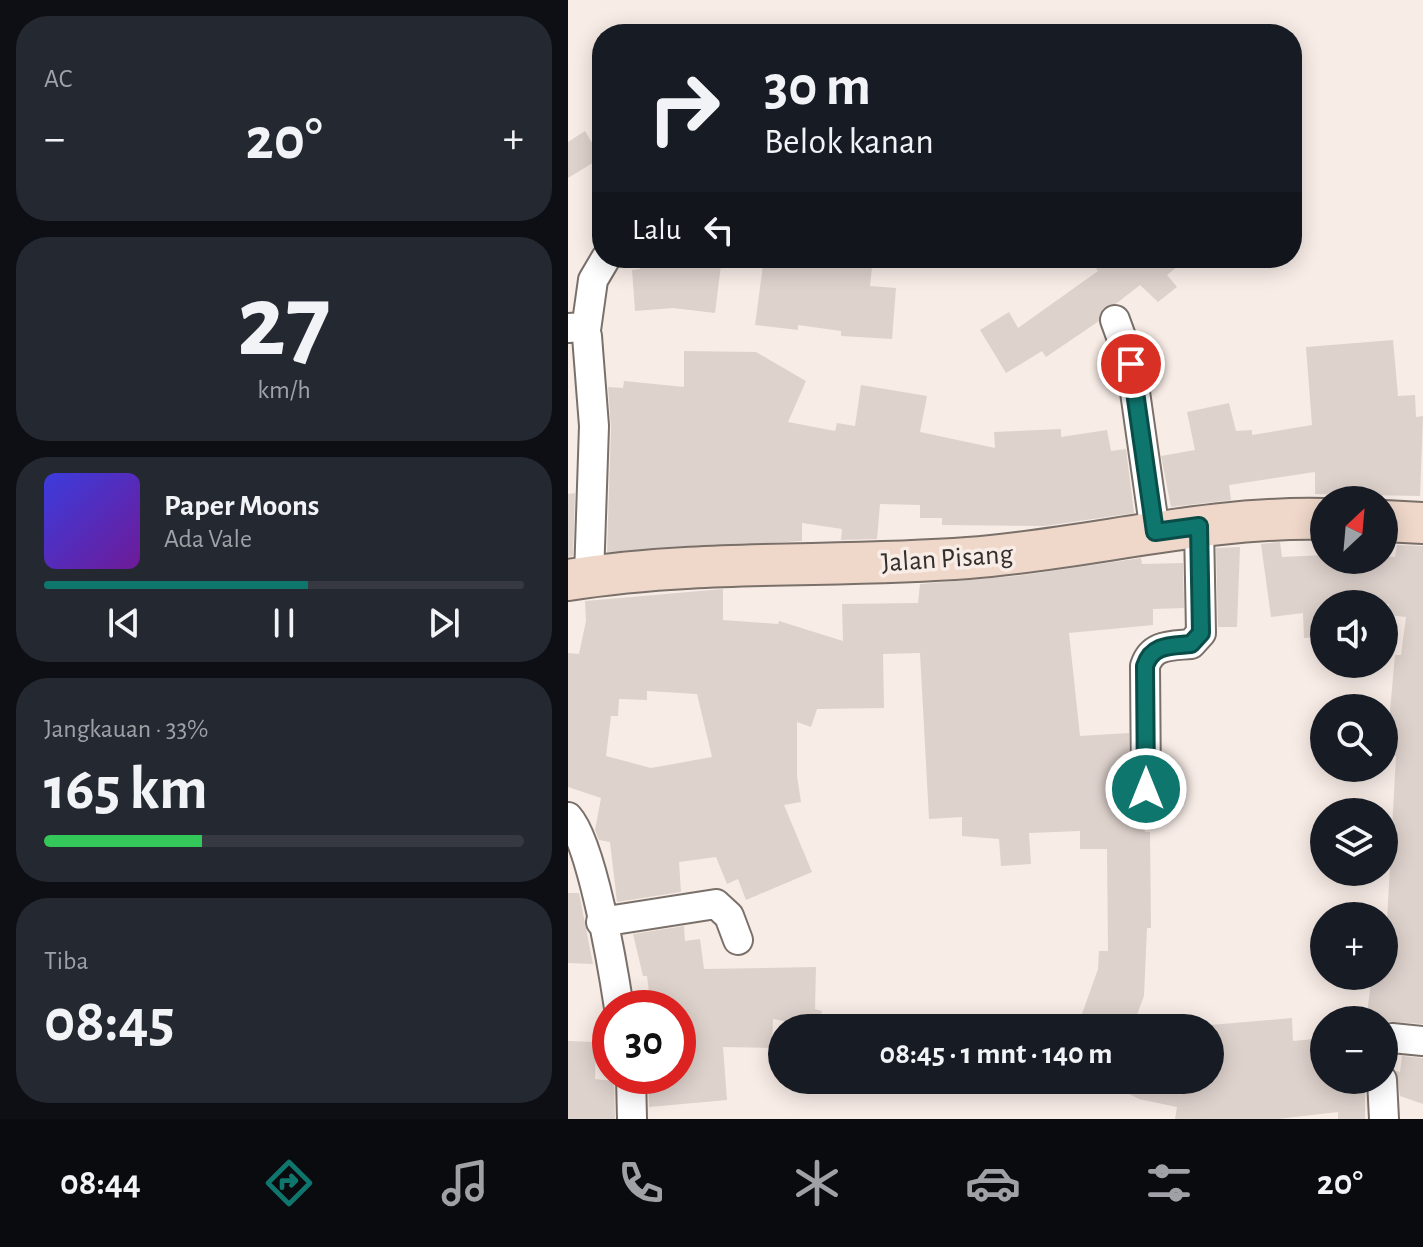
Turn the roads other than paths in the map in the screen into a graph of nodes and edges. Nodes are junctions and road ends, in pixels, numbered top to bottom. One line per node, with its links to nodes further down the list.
1 (600, 268): 3 (street)
2 (1115, 320): 8 (street)
3 (577, 329): 9 (street)
4 (1310, 519): 7 (street, Jalan Pisang)
5 (1398, 522): 6 (street)
6 (1423, 523)
7 (1199, 526): 8 (street, Jalan Pisang); 10 (street)
8 (1155, 532): 9 (street, Jalan Pisang)
9 (579, 578)
10 (1146, 789)
11 (568, 817): 12 (street)
12 (601, 922): 13 (street); 14 (street)
13 (738, 940)
14 (615, 990)
15 (1398, 1039): 16 (street)
16 (1423, 1041)
17 (631, 1094): 19 (street)
18 (1383, 1094): 20 (street)
19 (632, 1119)
20 (1384, 1119)

